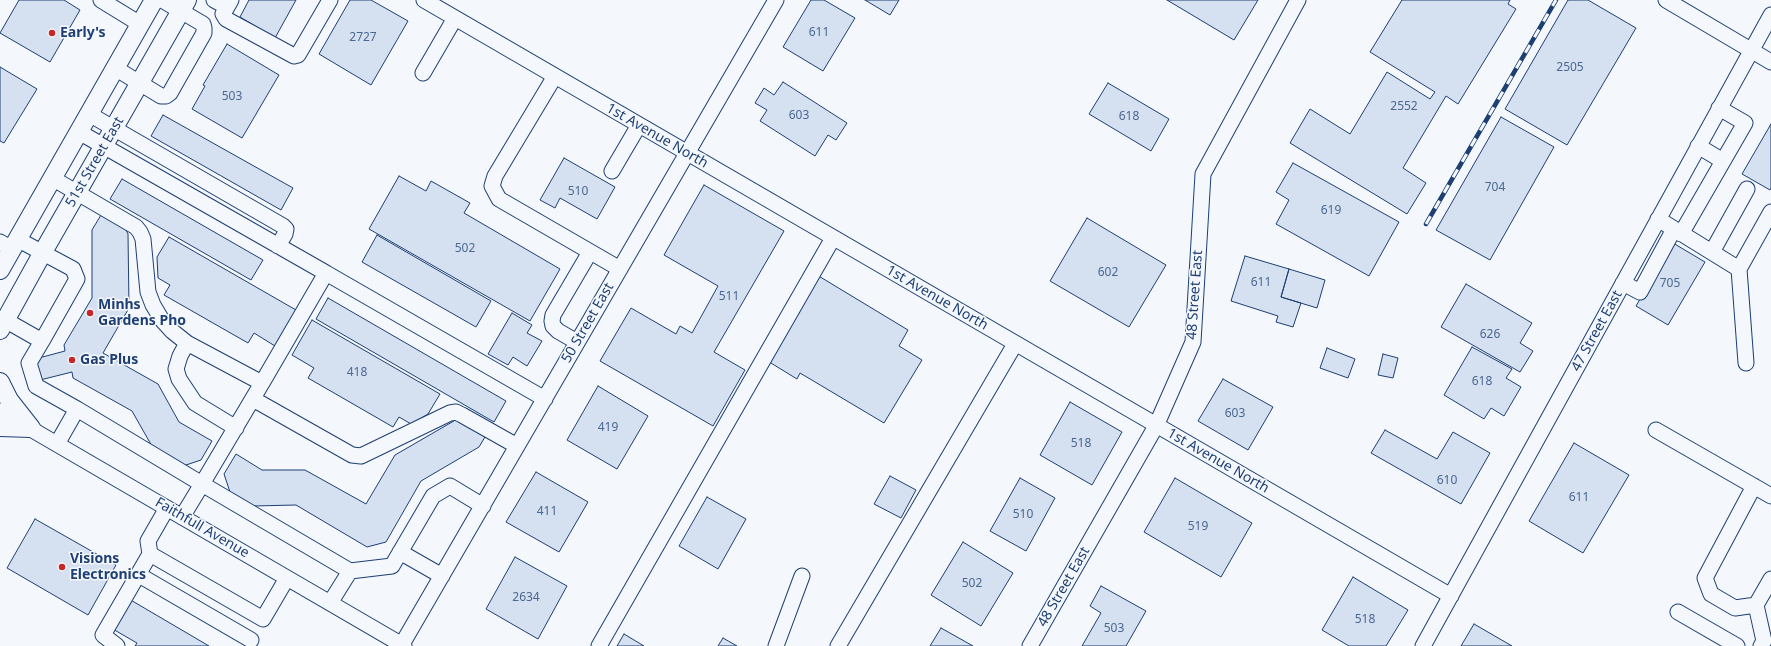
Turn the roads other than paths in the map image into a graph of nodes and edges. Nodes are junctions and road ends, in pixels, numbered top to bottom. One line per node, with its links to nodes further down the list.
1 (102, 0): 13 (street)
2 (154, 0): 13 (main road, 51st Street East)
3 (162, 0): 10 (street)
4 (330, 0): 9 (street)
5 (424, 0): 12 (street, 1st Avenue North)
6 (776, 0): 27 (street, 50 Street East)
7 (1298, 0): 61 (street, 48 Street East)
8 (1666, 0): 14 (street)
9 (224, 2)
10 (184, 6): 19 (main road, 51st Street East); 19 (street)
11 (1771, 16): 14 (street, 47 Street East)
12 (455, 18): 17 (street); 18 (street, 1st Avenue North)
13 (140, 24): 16 (main road, 51st Street East)
14 (1750, 50): 15 (street); 20 (street, 47 Street East)
15 (1771, 62)
16 (115, 68): 19 (street); 21 (main road, 51st Street East)
17 (423, 73)
18 (554, 76): 22 (street, 1st Avenue North); 41 (street)
19 (140, 83): 23 (main road, 51st Street East)
20 (1719, 108): 26 (street, 47 Street East); 28 (street)
21 (89, 114): 23 (street); 24 (main road, 51st Street East)
22 (639, 125): 27 (street, 1st Avenue North); 29 (street)
23 (114, 128): 25 (main road, 51st Street East); 38 (street)
24 (79, 132): 25 (street); 30 (main road, 51st Street East)
25 (104, 146): 32 (main road, 51st Street East); 38 (street)
26 (1698, 146): 28 (street); 34 (street, 47 Street East)
27 (687, 153): 36 (street, 1st Avenue North); 44 (street, 50 Street East)
28 (1723, 161): 35 (street)
29 (612, 171)
30 (52, 178): 32 (street); 37 (main road, 51st Street East)
31 (1747, 189): 42 (street)
32 (78, 192): 40 (main road, 51st Street East); 52 (street)
33 (1771, 212): 45 (street)
34 (1658, 219): 35 (street); 39 (street, 47 Street East)
35 (1678, 232): 42 (street); 43 (street)
36 (833, 238): 53 (street, 1st Avenue North); 90 (street)
37 (10, 243): 40 (street); 46 (main road, 51st Street East)
38 (278, 246): 47 (street)
39 (1643, 246): 43 (street); 48 (street, 47 Street East)
40 (42, 252): 49 (main road, 51st Street East); 50 (street)
41 (590, 252): 44 (street); 51 (street)
42 (1712, 252): 45 (street)
43 (1660, 256): 48 (street)
44 (620, 269): 51 (street, 50 Street East)
45 (1738, 269): 54 (street)
46 (0, 270)
47 (326, 273): 56 (street); 58 (street)
48 (1623, 283): 82 (street, 47 Street East)
49 (2, 329): 50 (street)
50 (42, 341): 59 (street)
51 (577, 342): 58 (street, 50 Street East)
52 (187, 343): 56 (street); 64 (street)
53 (1015, 344): 61 (street, 1st Avenue North); 92 (street)
54 (1746, 363)
55 (0, 382): 63 (main road)
56 (262, 383): 57 (street)
57 (253, 399): 64 (street); 67 (street)
58 (545, 399): 67 (street, 50 Street East)
59 (77, 409): 66 (street); 68 (street)
60 (0, 411): 63 (street, Faithfull Avenue)
61 (1156, 426): 82 (street, 1st Avenue North); 93 (street, 48 Street East)
62 (0, 427): 63 (main road)
63 (31, 428): 66 (street, Faithfull Avenue)
64 (236, 428): 68 (street)
65 (1656, 430): 69 (street)
66 (57, 444): 72 (street, Faithfull Avenue)
67 (517, 446): 71 (street, 50 Street East)
68 (202, 484): 73 (street); 76 (street)
69 (1754, 486): 70 (street); 84 (street)
70 (1771, 496)
71 (483, 506): 74 (street); 78 (street, 50 Street East)
72 (168, 508): 73 (street, Faithfull Avenue); 75 (street)
73 (182, 517): 80 (street, Faithfull Avenue)
74 (400, 552): 76 (street); 78 (street)
75 (150, 554): 77 (street); 86 (street)
76 (350, 571): 83 (street)
77 (139, 575): 87 (street); 88 (street)
78 (442, 576): 89 (street, 50 Street East)
79 (802, 576): 91 (street)
80 (287, 578): 83 (street, Faithfull Avenue); 86 (street)
81 (1771, 579): 84 (street)
82 (1451, 596): 94 (street, 47 Street East)
83 (330, 603): 89 (street, Faithfull Avenue)
84 (1756, 605): 96 (street)
85 (1678, 612): 95 (street)
86 (263, 619): 87 (street)
87 (250, 643)
88 (117, 646)
89 (403, 646)
90 (599, 646)
91 (776, 646)
92 (838, 646)
93 (1030, 646)
94 (1423, 646)
95 (1737, 646)
96 (1761, 646)

